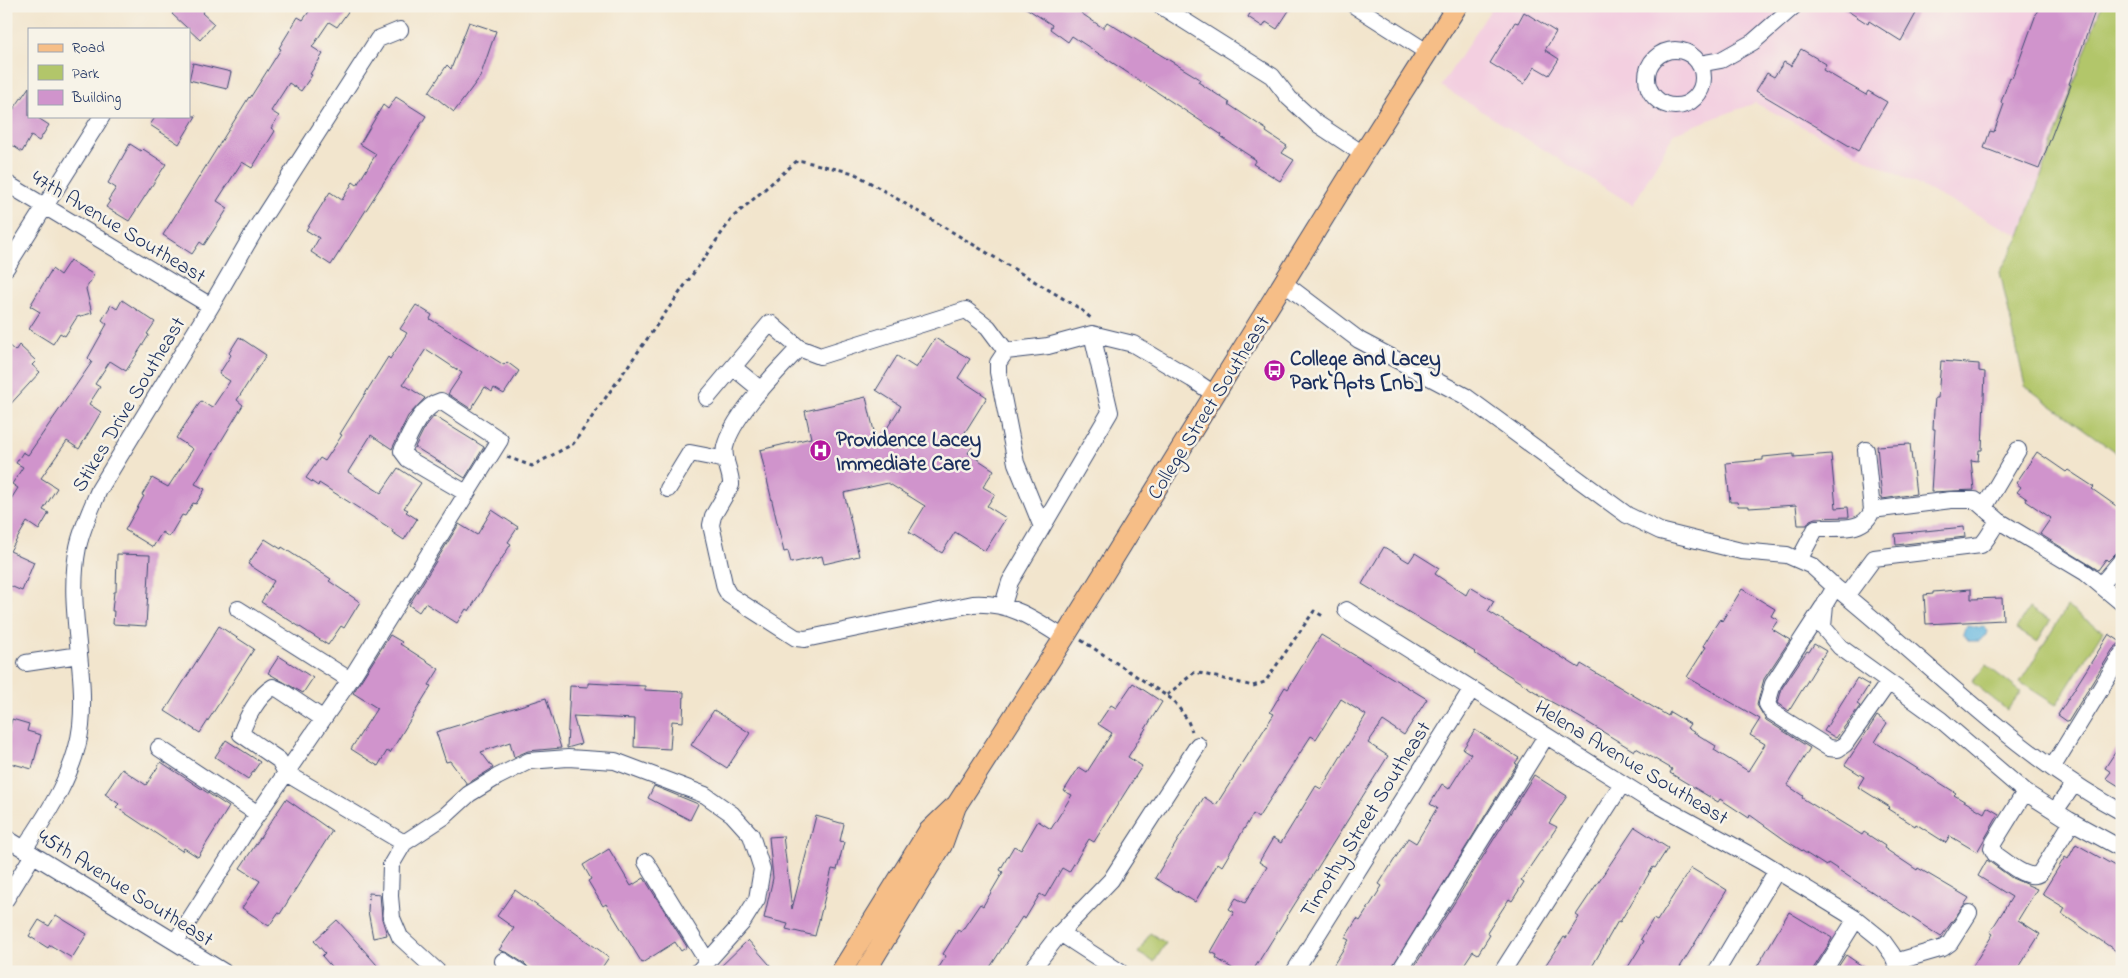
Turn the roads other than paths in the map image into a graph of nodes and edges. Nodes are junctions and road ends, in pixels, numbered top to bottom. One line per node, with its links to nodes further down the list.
1 (1160, 6): 9 (street)
2 (1355, 6): 6 (street)
3 (1457, 6): 6 (main road, College Street Southeast)
4 (1794, 6): 7 (street)
5 (400, 30): 14 (street, Stikes Drive Southeast)
6 (1427, 52): 9 (main road, College Street Southeast)
7 (1699, 64)
8 (101, 118): 11 (street)
9 (1363, 154): 13 (main road, College Street Southeast)
10 (6, 183): 11 (street, 47th Avenue Southeast)
11 (45, 207): 12 (street); 14 (street, 47th Avenue Southeast)
12 (6, 268)
13 (1285, 284): 20 (main road, College Street Southeast); 31 (street)
14 (211, 306): 41 (street, Stikes Drive Southeast)
15 (1093, 327): 17 (street); 20 (street); 30 (street)
16 (799, 348): 17 (street); 18 (street); 19 (street)
17 (1006, 351): 30 (street)
18 (733, 367): 19 (street); 21 (street)
19 (761, 390): 24 (street)
20 (1214, 394): 40 (main road, College Street Southeast)
21 (707, 398)
22 (1866, 450): 28 (street)
23 (2018, 450): 27 (street)
24 (726, 460): 25 (street); 37 (street)
25 (668, 489)
26 (466, 493): 26 (street); 44 (street)
27 (1984, 506): 28 (street); 29 (street)
28 (1872, 510): 31 (street)
29 (2000, 521): 33 (street); 34 (street)
30 (1042, 527): 37 (street)
31 (1799, 560): 34 (street)
32 (2122, 560): 33 (street)
33 (2101, 585): 35 (street)
34 (1841, 592): 36 (street); 51 (street)
35 (2122, 603)
36 (1825, 604): 45 (street); 45 (street)
37 (1003, 605): 40 (street)
38 (238, 609): 44 (street)
39 (1346, 610): 46 (street, Helena Avenue Southeast)
40 (1066, 635): 56 (main road, College Street Southeast)
41 (79, 654): 43 (street); 64 (street, Stikes Drive Southeast)
42 (2122, 654): 51 (street)
43 (26, 663)
44 (350, 680): 47 (street)
45 (1888, 683): 55 (street)
46 (1471, 690): 48 (street, Helena Avenue Southeast); 82 (street, Timothy Street Southeast)
47 (322, 718): 52 (street); 52 (street)
48 (1546, 736): 53 (street, Helena Avenue Southeast); 83 (street)
49 (1198, 745): 70 (street)
50 (159, 748): 59 (street)
51 (2052, 768): 54 (street)
52 (286, 773): 59 (street); 62 (street)
53 (1622, 784): 66 (street, Helena Avenue Southeast); 84 (street)
54 (2074, 784): 57 (street); 58 (street)
55 (2026, 792): 57 (street); 60 (street)
56 (956, 806): 78 (main road, College Street Southeast); 79 (main road, College Street Southeast)
57 (2055, 811): 60 (street)
58 (2122, 812)
59 (258, 814): 71 (street)
60 (2072, 822): 63 (street)
61 (6, 838): 64 (street, 45th Avenue Southeast)
62 (404, 843): 74 (street); 76 (street)
63 (2122, 849)
64 (29, 852): 67 (street, Stikes Drive Southeast); 71 (street, 45th Avenue Southeast)
65 (646, 862): 74 (street)
66 (1777, 870): 69 (street, Helena Avenue Southeast); 85 (street)
67 (6, 899)
68 (1970, 912): 73 (street)
69 (1856, 919): 73 (street, Helena Avenue Southeast); 86 (street)
70 (1060, 933): 80 (street); 81 (street)
71 (176, 941): 75 (street, 45th Avenue Southeast)
72 (503, 961): 77 (street)
73 (1896, 963)
74 (702, 966)
75 (224, 972)
76 (438, 972)
77 (520, 972)
78 (841, 972)
79 (865, 972)
80 (1030, 972)
81 (1120, 972)
82 (1294, 972)
83 (1399, 972)
84 (1502, 972)
85 (1716, 972)
86 (1823, 972)

